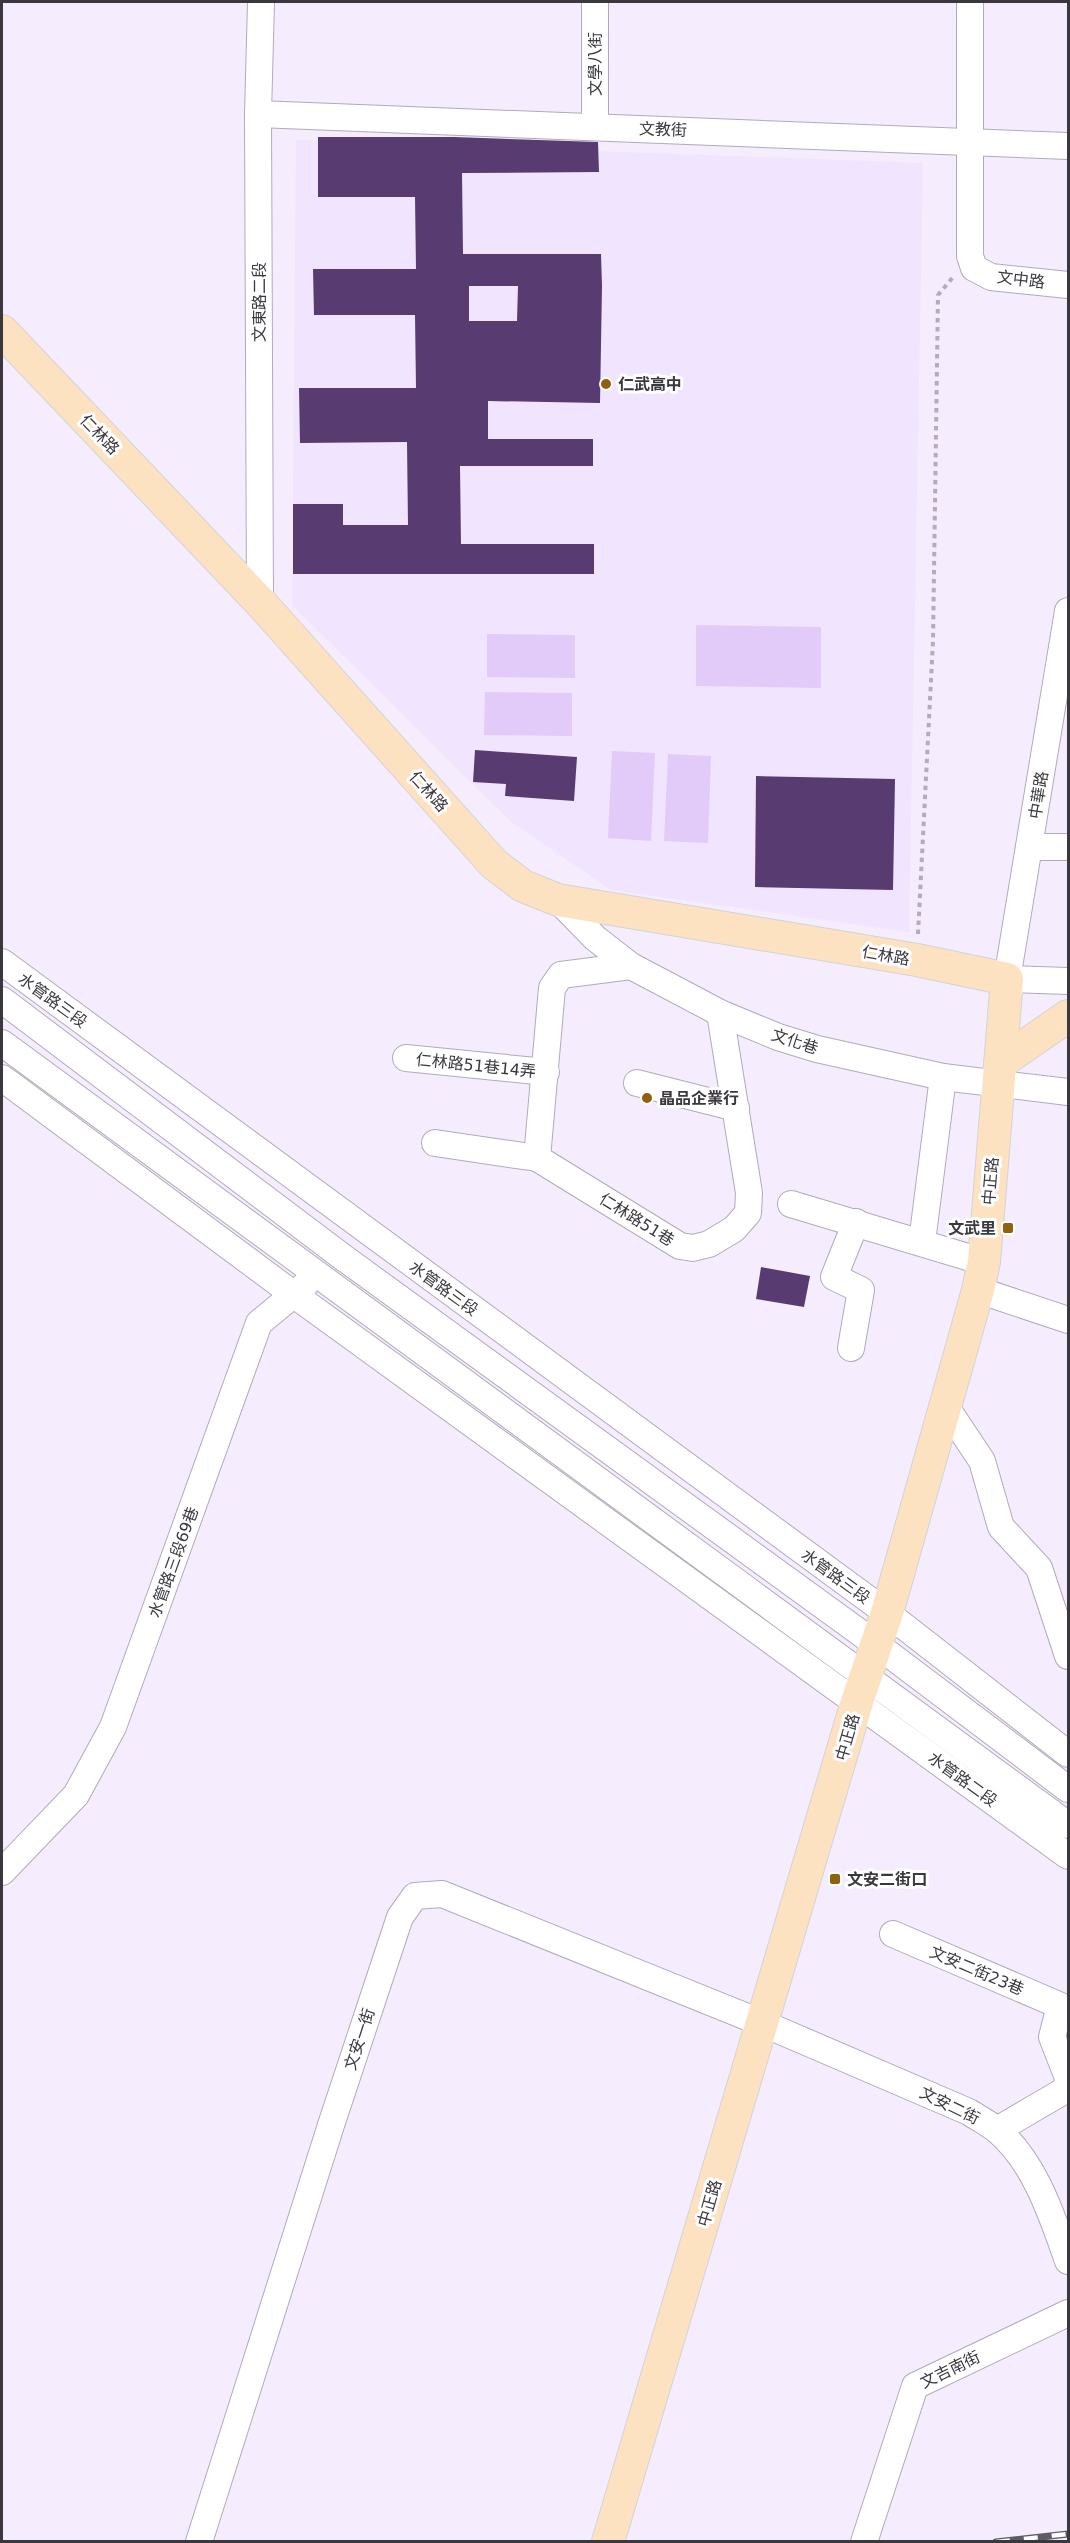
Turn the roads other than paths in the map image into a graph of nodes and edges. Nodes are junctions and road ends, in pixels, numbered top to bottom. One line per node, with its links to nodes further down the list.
1 (261, 2): 4 (street, 文東路二段)
2 (596, 2): 5 (street, 文學八街)
3 (970, 2): 6 (street)
4 (258, 114): 5 (street, 文教街); 11 (street, 文東路二段)
5 (595, 126): 6 (street, 文教街)
6 (968, 142): 7 (street, 文教街); 8 (street, 文中路)
7 (1068, 146)
8 (1068, 285)
9 (2, 331): 10 (main road, 仁林路)
10 (12, 354): 11 (main road, 仁林路)
11 (260, 602): 16 (main road, 仁林路)
12 (1068, 611): 13 (street, 中華路)
13 (1059, 725): 14 (street, 中華路)
14 (1029, 847): 15 (street); 19 (street, 中華路)
15 (1068, 847)
16 (558, 900): 18 (street, 文化巷); 19 (main road, 仁林路)
17 (2, 962): 45 (street, 水管路三段)
18 (631, 966): 22 (street, 文化巷); 26 (street)
19 (1007, 979): 20 (street); 27 (main road, 中正路)
20 (1068, 981)
21 (2, 1000): 38 (street, 水管路三段)
22 (720, 1013): 28 (street, 文化巷); 32 (street, 仁林路51巷)
23 (1068, 1016): 27 (main road)
24 (2, 1043): 39 (street)
25 (406, 1058): 26 (street, 仁林路51巷14弄)
26 (546, 1072): 34 (street)
27 (999, 1074): 28 (street, 文化巷); 31 (street, 文化巷); 40 (main road, 中正路)
28 (944, 1077): 37 (street)
29 (2, 1078): 41 (street)
30 (637, 1083): 32 (street)
31 (1068, 1092)
32 (736, 1108): 34 (street, 仁林路51巷)
33 (435, 1143): 34 (street, 仁林路51巷)
34 (537, 1158)
35 (791, 1204): 36 (street)
36 (856, 1222): 37 (street); 43 (street)
37 (922, 1242): 40 (street)
38 (344, 1257): 39 (street, 水管路三段69巷); 46 (street, 水管路三段)
39 (317, 1276): 41 (street, 水管路三段69巷); 48 (street)
40 (981, 1276): 42 (street); 44 (main road, 中正路)
41 (293, 1294): 48 (street); 53 (street, 水管路三段69巷)
42 (1068, 1320)
43 (851, 1348)
44 (946, 1407): 45 (main road, 中正路); 47 (street)
45 (887, 1613): 46 (main road, 中正路); 49 (street)
46 (877, 1645): 48 (main road, 中正路); 50 (street)
47 (1068, 1656)
48 (862, 1688): 51 (street, 水管路二段); 52 (street, 水管路二段); 56 (main road, 中正路)
49 (1068, 1754)
50 (1068, 1789)
51 (1068, 1825)
52 (1068, 1856)
53 (2, 1871)
54 (893, 1934): 55 (street, 文安二街23巷)
55 (1064, 2008): 57 (street)
56 (762, 2023): 57 (street, 文安二街); 60 (street, 文安一街); 61 (main road, 中正路)
57 (997, 2130): 58 (street, 文安二街)
58 (1067, 2252)
59 (1068, 2313): 62 (street, 文吉南街)
60 (199, 2541)
61 (608, 2541)
62 (864, 2541)

